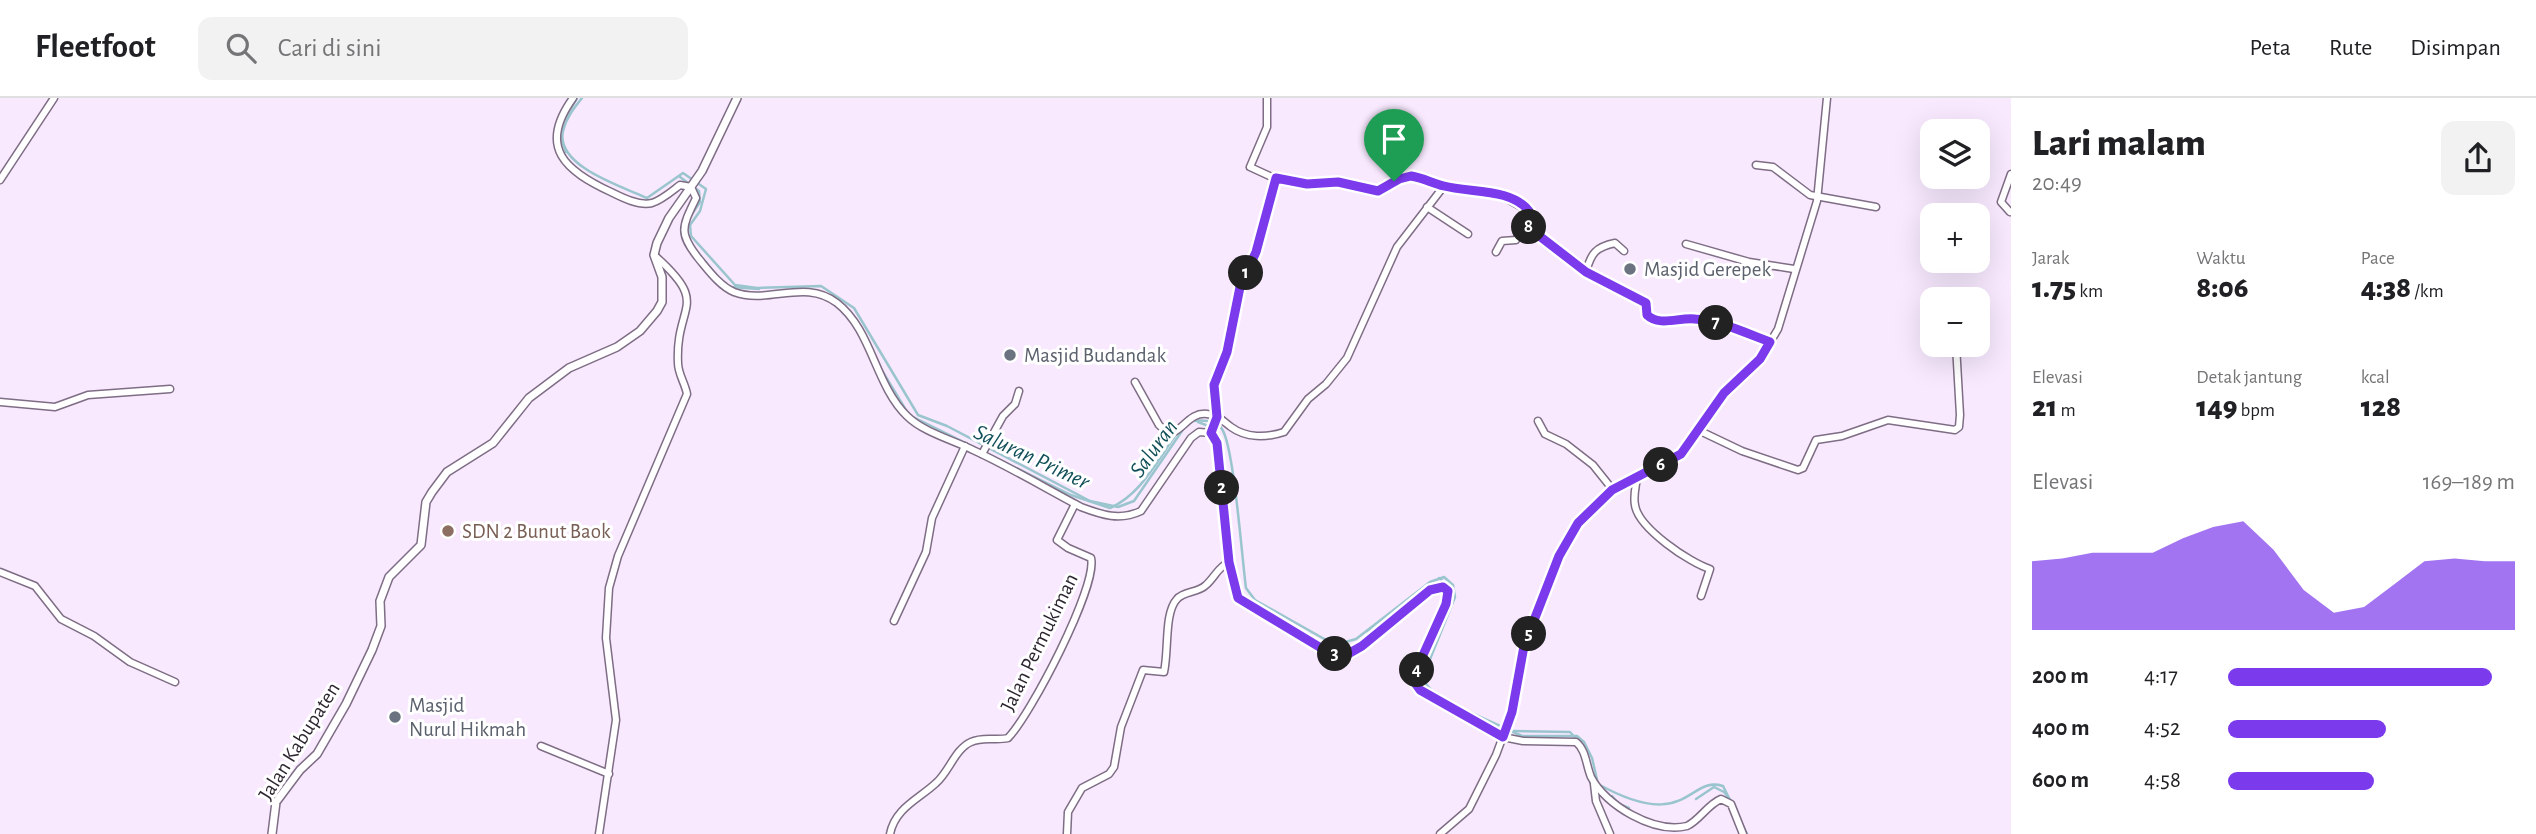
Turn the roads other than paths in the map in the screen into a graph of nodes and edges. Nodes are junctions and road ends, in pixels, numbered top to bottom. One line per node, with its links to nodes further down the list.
1 (54, 98): 9 (street)
2 (573, 98): 10 (street)
3 (737, 98): 10 (street)
4 (1267, 98): 8 (street)
5 (1827, 98): 12 (street)
6 (1756, 165): 12 (street)
7 (2011, 175): 15 (street)
8 (1276, 178): 11 (street); 30 (street)
9 (0, 180)
10 (692, 186): 21 (street); 34 (street)
11 (1444, 186): 13 (street); 16 (street)
12 (1817, 195): 14 (street); 22 (street)
13 (1427, 207): 17 (street); 30 (street)
14 (1876, 207)
15 (2010, 212)
16 (1524, 224): 19 (street); 23 (street)
17 (1468, 234)
18 (1686, 244): 22 (street)
19 (1496, 251)
20 (1624, 251): 23 (street)
21 (654, 255): 46 (street); 48 (street, Jalan Kabupaten)
22 (1794, 269): 24 (street)
23 (1586, 272): 24 (street)
24 (1770, 342): 32 (street)
25 (1957, 357): 32 (street)
26 (1135, 383): 30 (street)
27 (170, 389): 29 (street)
28 (1019, 391): 35 (street)
29 (0, 402)
30 (1217, 418): 33 (street)
31 (1538, 421): 37 (street)
32 (1698, 430): 36 (street)
33 (1212, 431): 38 (street); 39 (street)
34 (965, 446): 35 (street); 42 (street)
35 (983, 453): 38 (street)
36 (1637, 477): 37 (street); 41 (street)
37 (1612, 490): 44 (street)
38 (1075, 504): 50 (street, Jalan Permukiman)
39 (1229, 562): 44 (street); 51 (street)
40 (0, 572): 43 (street)
41 (1701, 596)
42 (894, 621)
43 (175, 682)
44 (1504, 736): 47 (street); 52 (street)
45 (541, 746): 46 (street)
46 (609, 774): 49 (street)
47 (1594, 782): 53 (street); 54 (street)
48 (272, 834)
49 (598, 834)
50 (890, 834)
51 (1067, 834)
52 (1440, 834)
53 (1610, 834)
54 (1743, 834)

